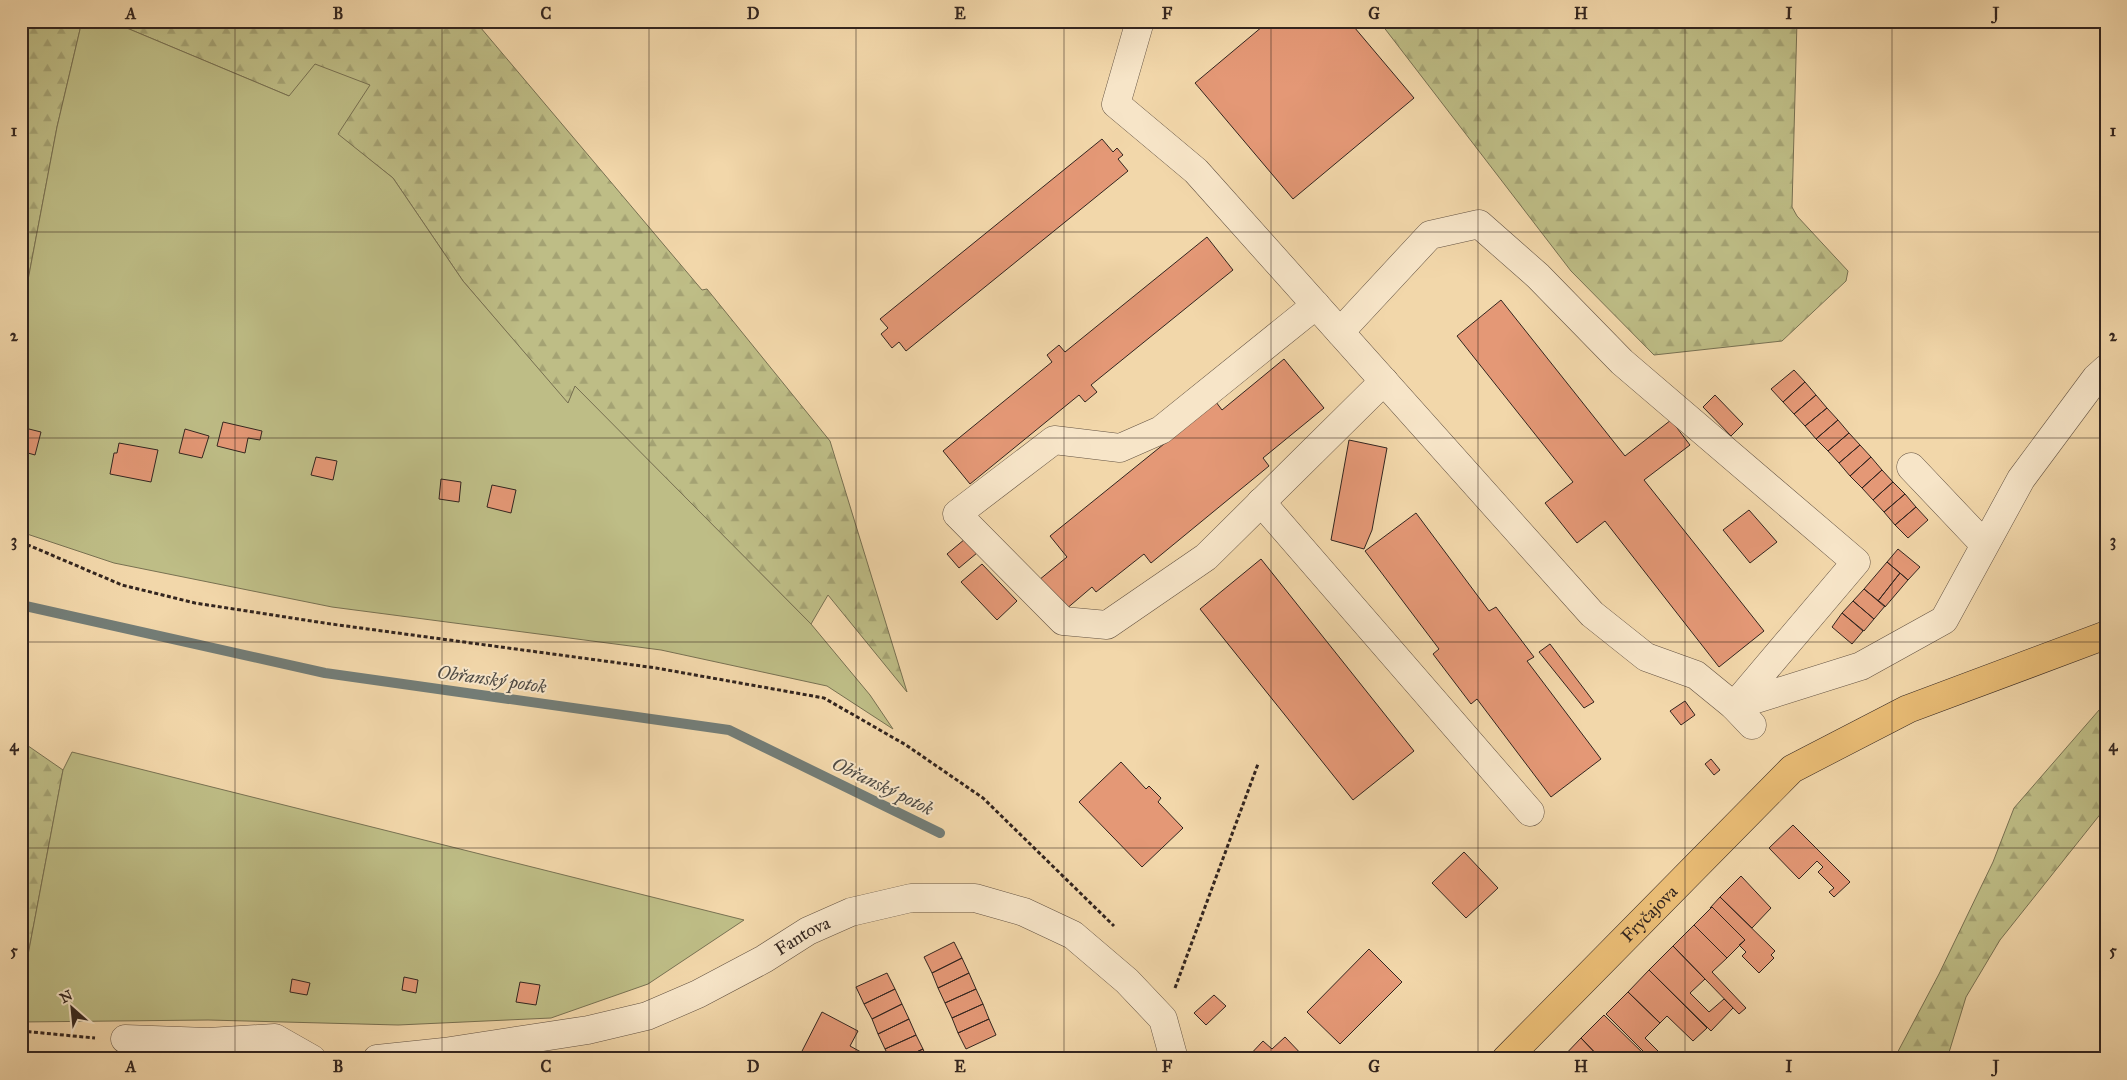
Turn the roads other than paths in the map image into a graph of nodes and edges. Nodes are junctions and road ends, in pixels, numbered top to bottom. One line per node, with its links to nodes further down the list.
1 (1140, 21): 2 (street)
2 (1316, 305): 3 (street); 7 (street)
3 (1340, 332): 5 (street); 10 (street)
4 (2106, 369): 8 (street)
5 (1384, 381): 7 (street); 10 (street)
6 (1911, 467): 8 (street)
7 (1261, 502): 11 (street)
8 (1984, 544): 10 (street)
9 (2106, 635): 17 (main road, Fryčajova)
10 (1743, 716)
11 (1530, 812)
12 (125, 1039): 14 (street)
13 (411, 1057): 15 (street, Fantova); 16 (street, Fantova)
14 (312, 1059)
15 (377, 1059)
16 (1174, 1059)
17 (1506, 1059)

